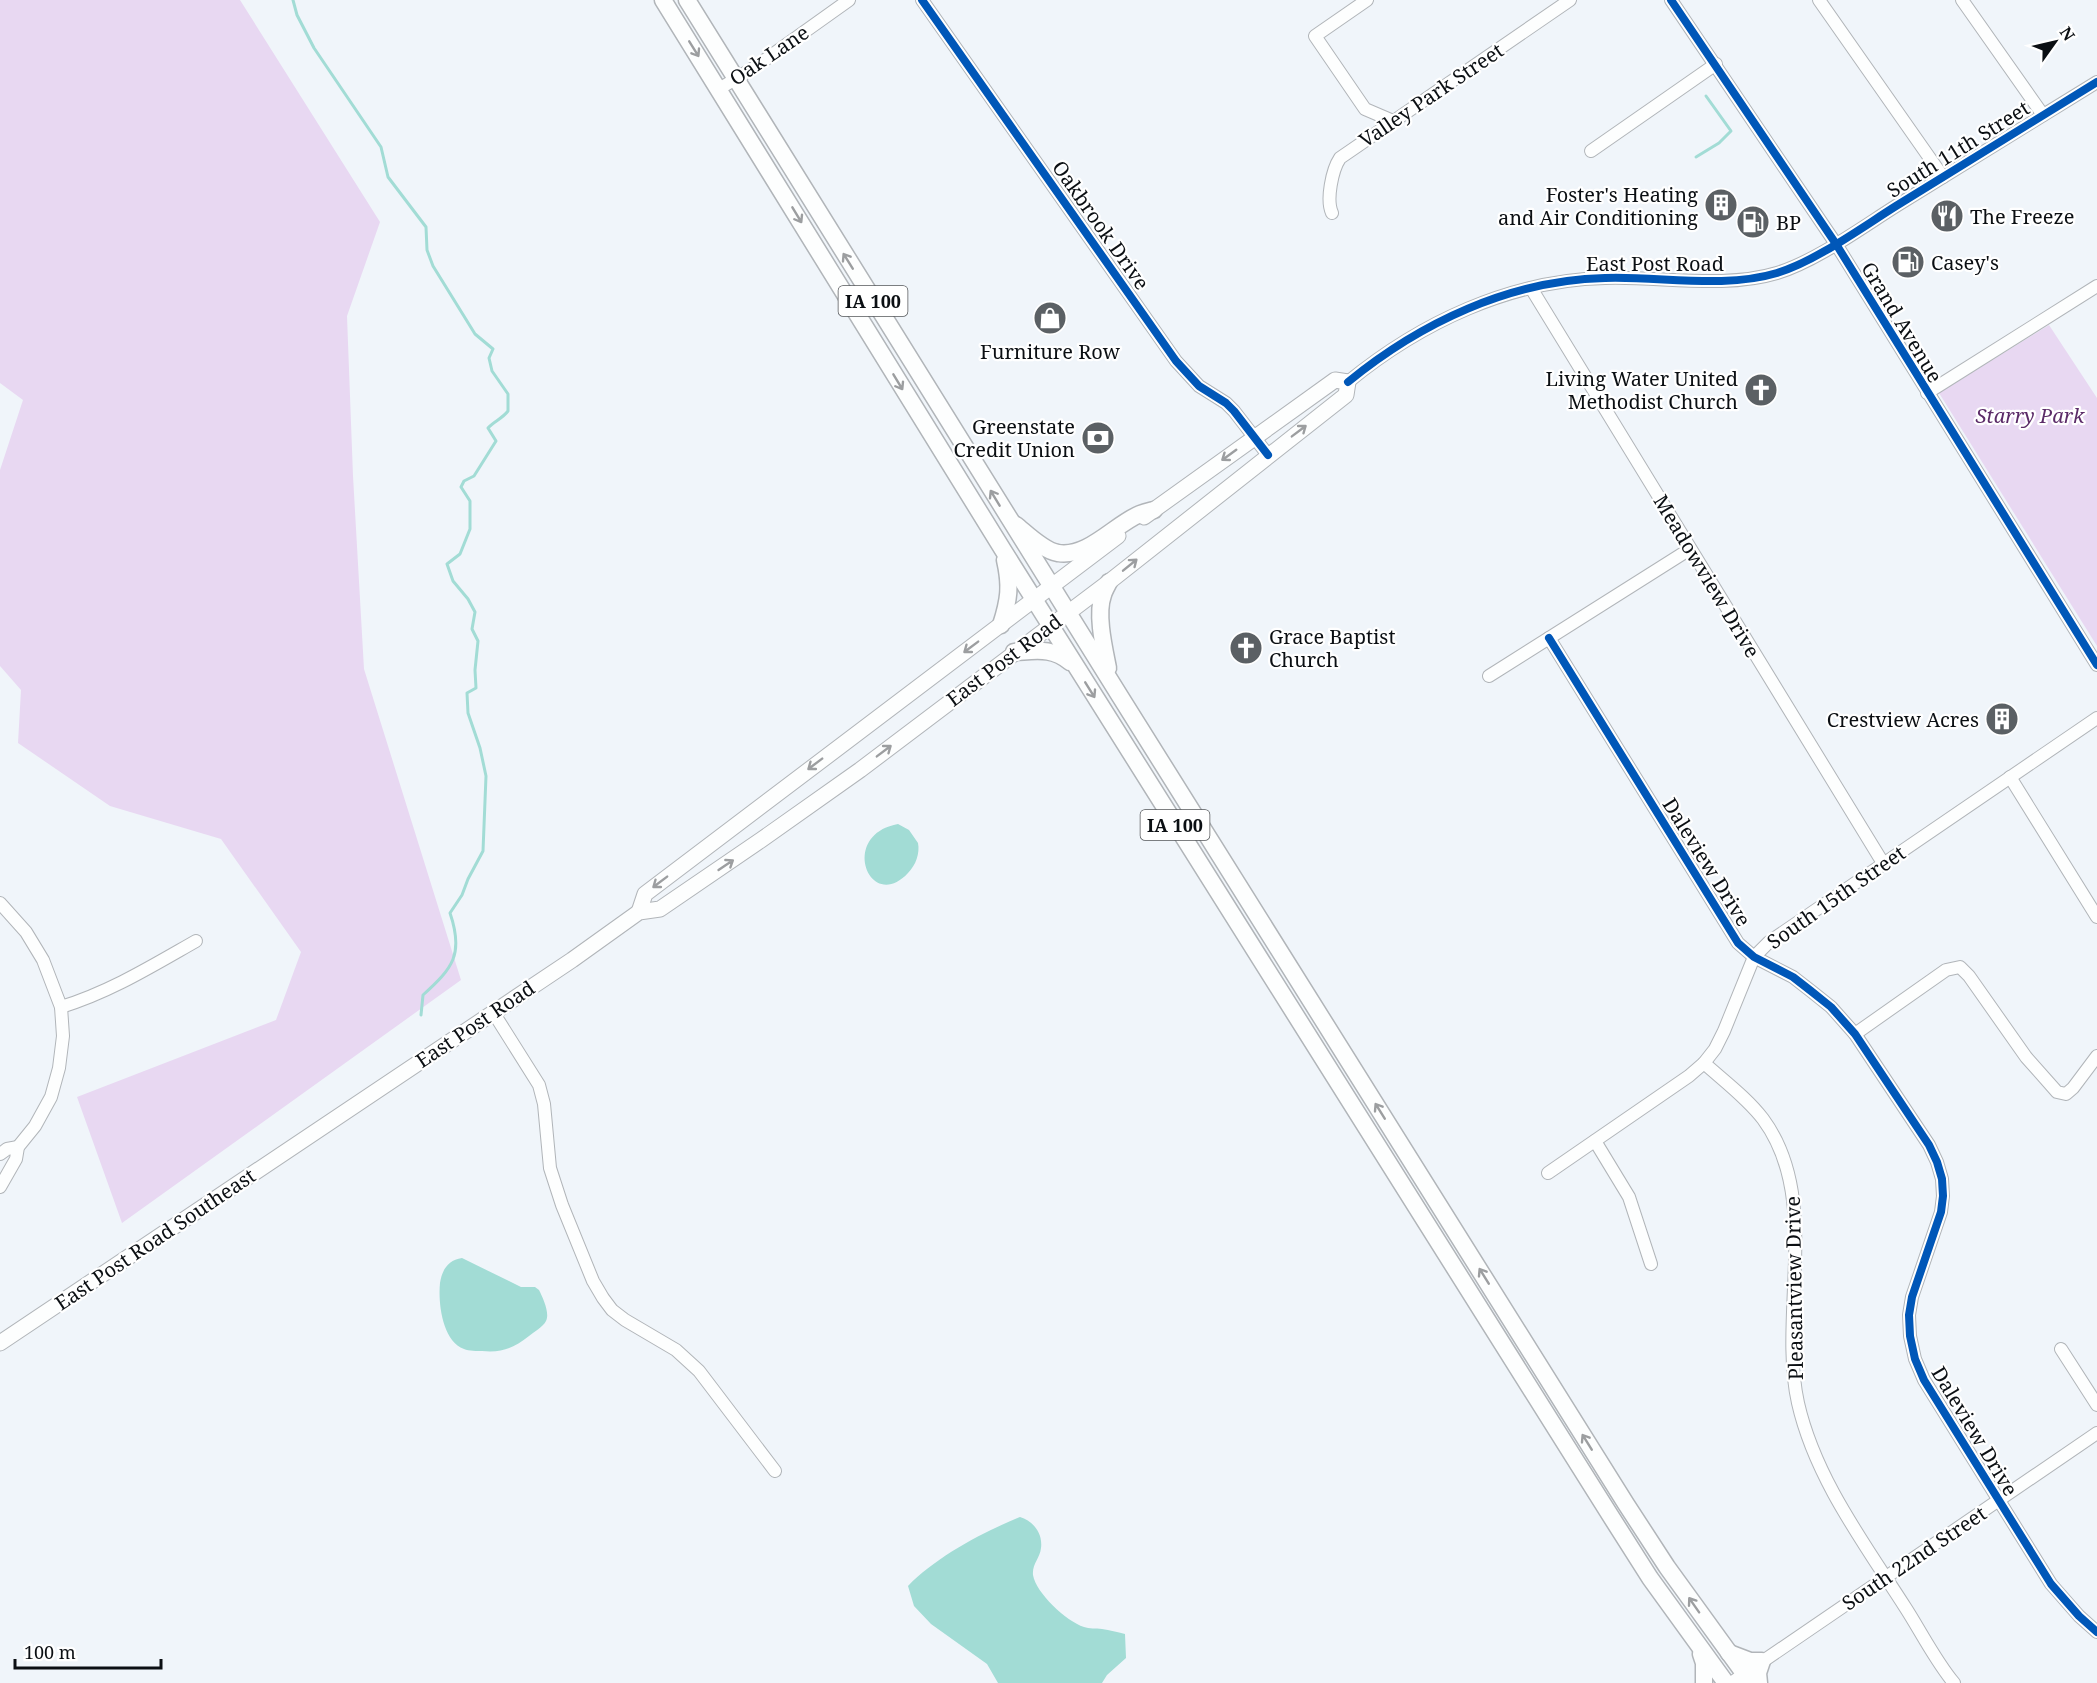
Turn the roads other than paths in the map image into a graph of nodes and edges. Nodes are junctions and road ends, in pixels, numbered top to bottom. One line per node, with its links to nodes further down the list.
1 (663, 0): 13 (highway, IA 100, one-way to 13)
2 (687, 0): 11 (highway, IA 100)
3 (849, 0): 11 (street, Oak Lane)
4 (922, 0): 24 (street, Oakbrook Drive)
5 (1367, 0): 15 (street)
6 (1570, 0): 15 (street, Valley Park Street)
7 (1671, 0): 10 (street, Grand Avenue)
8 (1819, 0): 17 (street)
9 (1962, 0): 14 (street)
10 (1716, 64): 16 (street); 19 (street, Grand Avenue)
11 (735, 79): 13 (street, Oak Lane); 27 (highway, IA 100, one-way to 11)
12 (2097, 82): 14 (street, South 11th Street)
13 (719, 89): 29 (highway, IA 100, one-way to 29)
14 (2043, 116): 17 (street, South 11th Street)
15 (1393, 121): 18 (street, Valley Park Street)
16 (1591, 151)
17 (1943, 177): 19 (street, South 11th Street)
18 (1332, 213)
19 (1836, 244): 21 (street, East Post Road); 23 (street, Grand Avenue)
20 (2097, 286): 23 (street)
21 (1531, 288): 22 (street, East Post Road); 28 (street, Meadowview Drive)
22 (1348, 382): 24 (main road, East Post Road); 25 (main road, East Post Road, one-way to 22)
23 (1927, 393): 38 (street, Grand Avenue)
24 (1255, 437): 25 (street, Oakbrook Drive); 26 (main road, East Post Road, one-way to 26)
25 (1268, 455): 30 (main road, East Post Road, one-way to 25)
26 (1154, 510): 27 (highway); 31 (main road, East Post Road)
27 (1008, 519): 31 (highway, IA 100)
28 (1690, 549): 36 (street); 44 (street, Meadowview Drive)
29 (1003, 550): 32 (highway, IA 100); 34 (highway)
30 (1110, 582): 33 (main road, East Post Road); 41 (highway)
31 (1051, 586): 32 (main road, East Post Road); 33 (highway, IA 100)
32 (1034, 600): 34 (main road, East Post Road); 35 (highway, IA 100)
33 (1068, 612): 35 (main road, East Post Road); 41 (highway, IA 100)
34 (1001, 625): 46 (main road, East Post Road, one-way to 46)
35 (1050, 626): 37 (main road, East Post Road); 39 (highway, IA 100)
36 (1549, 638): 40 (street); 49 (street, Daleview Drive)
37 (1014, 652): 39 (highway); 46 (main road, East Post Road, one-way to 37)
38 (2097, 666)
39 (1076, 667): 70 (highway, IA 100, one-way to 70)
40 (1489, 676)
41 (1111, 680): 71 (highway, IA 100, one-way to 41)
42 (2097, 718): 43 (street, South 15th Street)
43 (2010, 777): 44 (street, South 15th Street); 47 (street)
44 (1883, 863): 49 (street, South 15th Street)
45 (0, 903): 50 (street)
46 (639, 912): 51 (main road, East Post Road)
47 (2097, 917)
48 (196, 941): 50 (street)
49 (1754, 957): 52 (street, Daleview Drive); 54 (street, South 15th Street)
50 (61, 1007): 57 (street)
51 (493, 1012): 55 (main road, East Post Road); 66 (street)
52 (1855, 1034): 53 (street); 67 (street, Daleview Drive)
53 (2097, 1056)
54 (1704, 1063): 56 (street, South 15th Street); 68 (street, Pleasantview Drive)
55 (310, 1136): 62 (main road, East Post Road Southeast)
56 (1595, 1141): 59 (street, South 15th Street); 61 (street)
57 (18, 1147): 58 (street); 60 (street)
58 (0, 1154)
59 (1548, 1173)
60 (0, 1187)
61 (1651, 1264)
62 (0, 1344)
63 (2061, 1349): 64 (street)
64 (2097, 1405)
65 (2097, 1433): 67 (street, South 22nd Street)
66 (775, 1472)
67 (1998, 1501): 68 (street, South 22nd Street); 69 (street, Daleview Drive)
68 (1886, 1576): 72 (street, South 22nd Street); 76 (street, Pleasantview Drive)
69 (2097, 1632)
70 (1698, 1644): 74 (highway); 75 (highway, IA 100)
71 (1728, 1652): 72 (highway); 73 (highway, IA 100)
72 (1762, 1661): 73 (highway)
73 (1746, 1681)
74 (1704, 1683)
75 (1726, 1683)
76 (1954, 1683)

